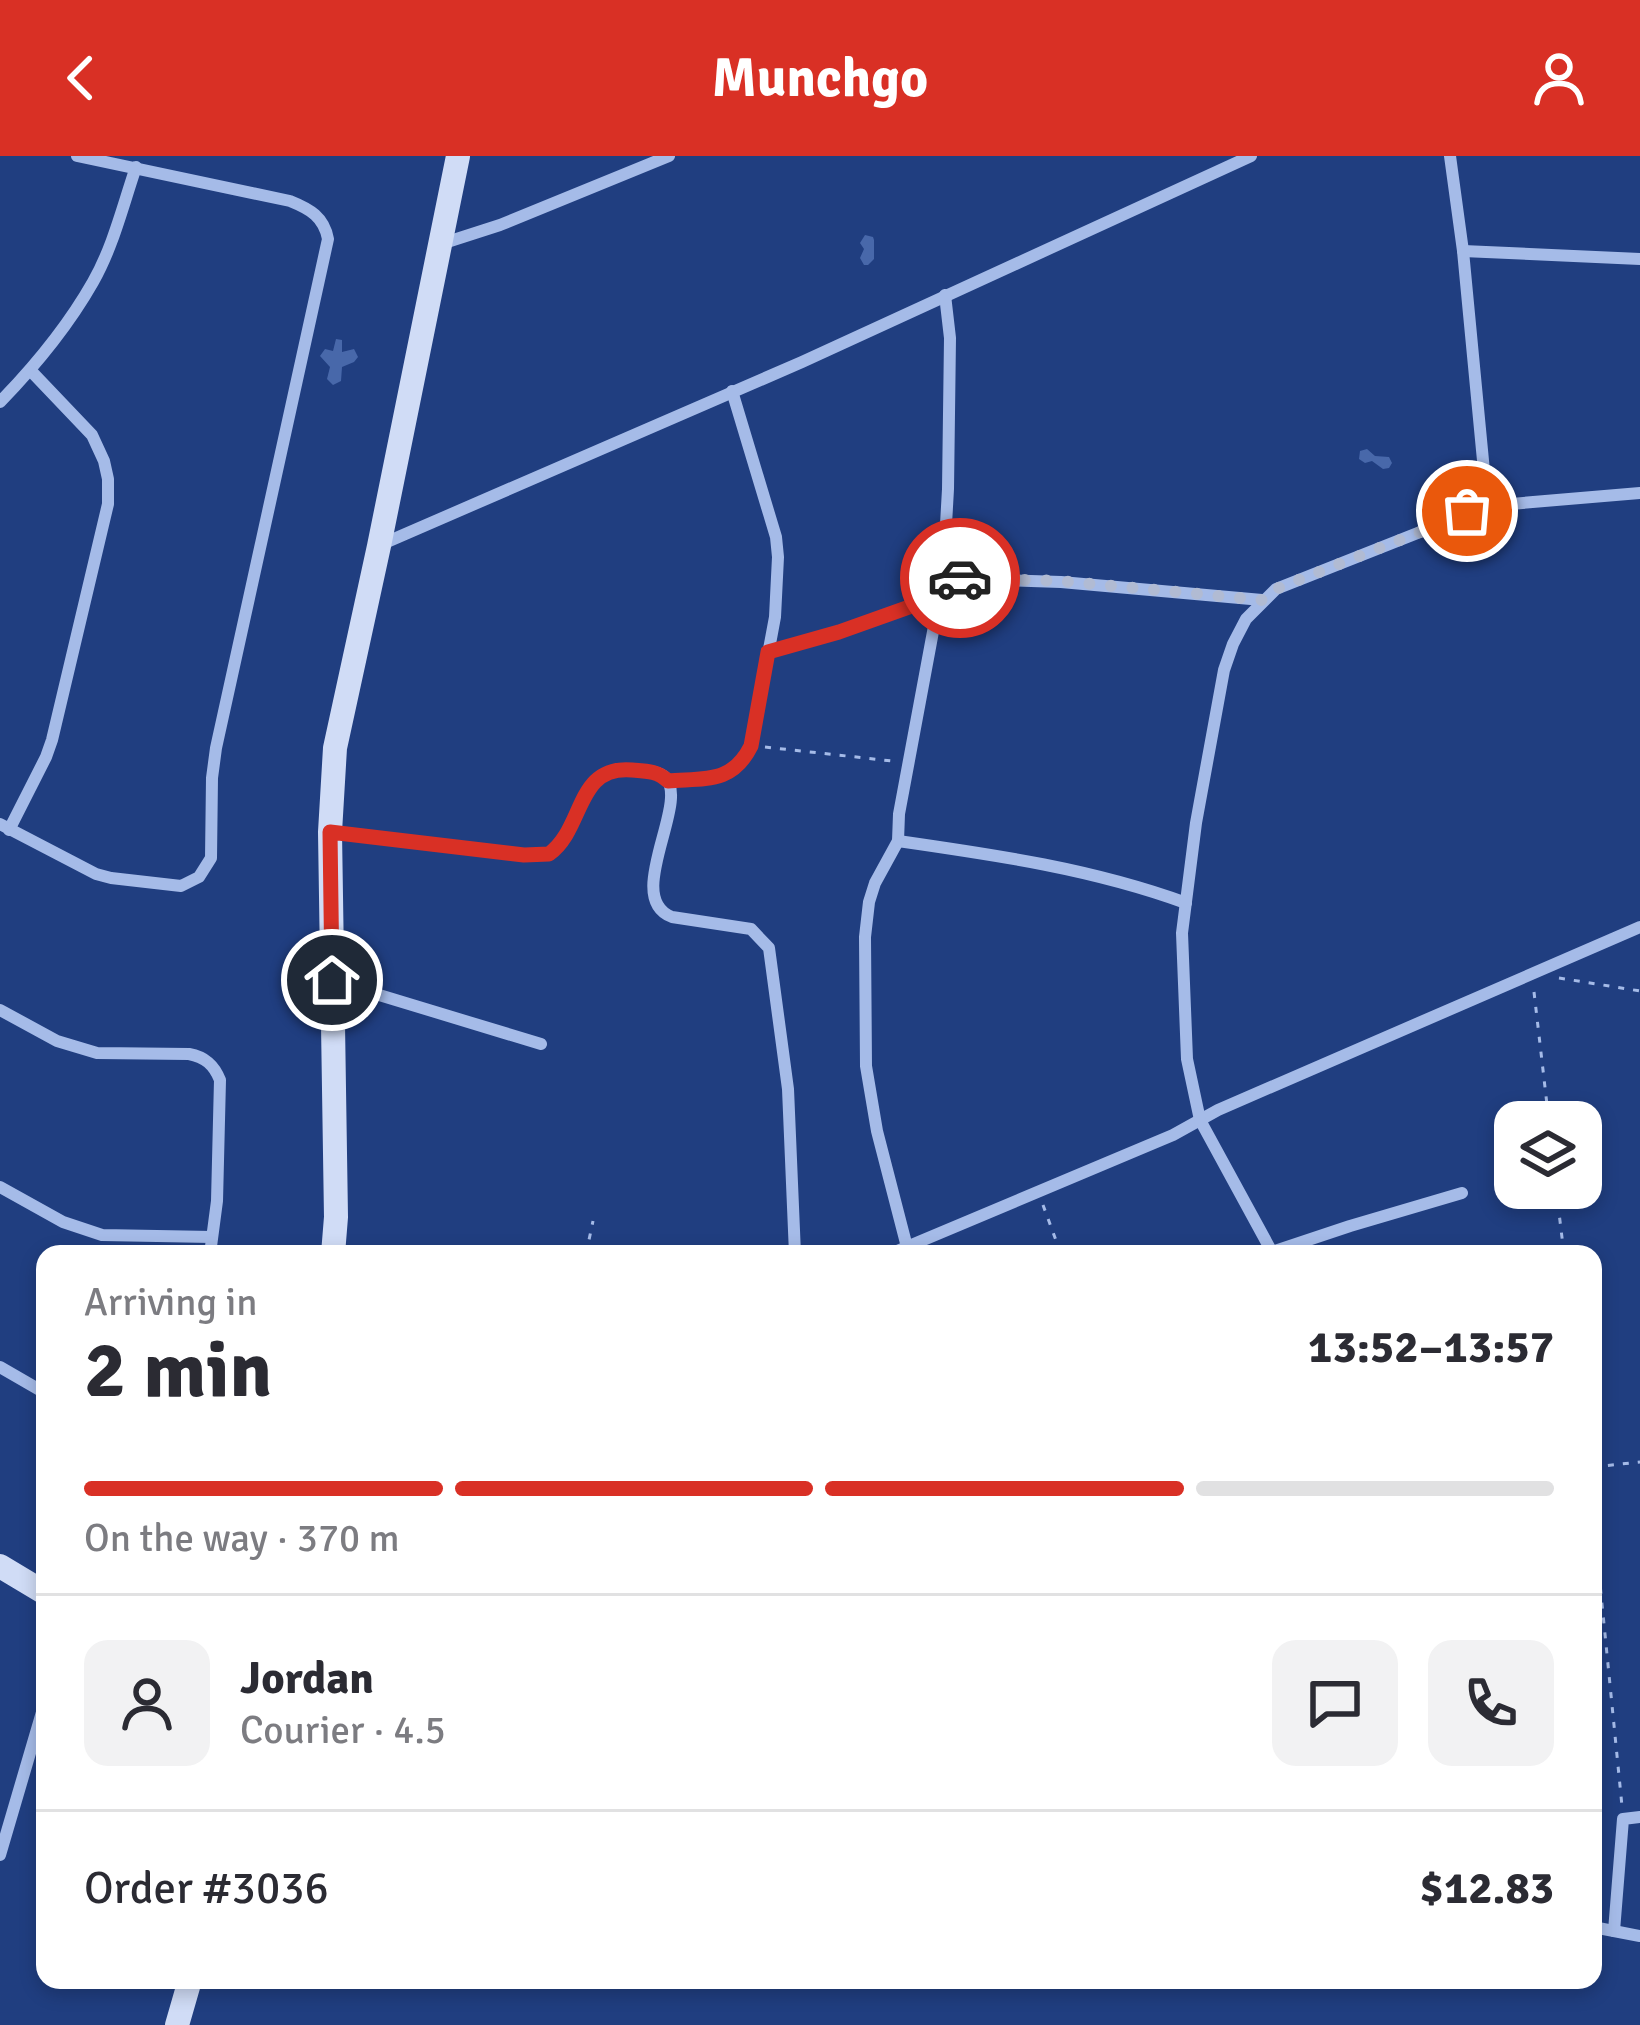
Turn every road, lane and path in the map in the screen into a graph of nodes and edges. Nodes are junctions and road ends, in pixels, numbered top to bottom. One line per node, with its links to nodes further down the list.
1 (77, 156): 6 (street)
2 (458, 156): 7 (street)
3 (669, 156): 7 (street)
4 (1251, 156): 10 (street)
5 (1450, 156): 8 (street)
6 (136, 166): 11 (street); 24 (street)
7 (440, 244): 16 (street)
8 (1463, 250): 9 (street); 15 (street)
9 (1640, 260)
10 (945, 295): 12 (street); 17 (street)
11 (31, 370): 13 (street); 24 (street)
12 (732, 391): 16 (street); 20 (street)
13 (0, 402)
14 (1640, 493): 15 (street)
15 (1475, 507): 19 (street)
16 (379, 546): 25 (street)
17 (943, 578): 18 (street); 19 (street)
18 (940, 596): 20 (street); 22 (street)
19 (1262, 600): 27 (street)
20 (768, 652): 21 (street)
21 (751, 746): 22 (path); 23 (street)
22 (908, 763): 26 (street)
23 (668, 781): 25 (street); 45 (street)
24 (5, 827)
25 (330, 832): 30 (street)
26 (898, 842): 27 (street); 46 (street)
27 (1186, 903): 35 (street)
28 (1640, 927): 29 (street)
29 (1532, 974): 31 (path); 34 (path); 35 (street)
30 (332, 980): 33 (street); 43 (street)
31 (1640, 991)
32 (0, 1010): 41 (street)
33 (541, 1044)
34 (1547, 1101)
35 (1200, 1120): 37 (street); 49 (street)
36 (0, 1187): 41 (street)
37 (1037, 1192): 47 (street); 48 (path)
38 (1462, 1193): 50 (street)
39 (1559, 1209): 51 (path)
40 (593, 1221): 44 (path)
41 (212, 1237): 42 (street)
42 (211, 1245)
43 (334, 1245)
44 (588, 1245)
45 (794, 1245)
46 (906, 1245)
47 (912, 1245)
48 (1058, 1245)
49 (1268, 1245)
50 (1295, 1245)
51 (1563, 1245)
52 (0, 1367): 53 (street)
53 (36, 1388)
54 (1640, 1462): 55 (path)
55 (1602, 1466)
56 (0, 1566): 57 (street)
57 (36, 1588)
58 (1602, 1605): 61 (path)
59 (36, 1733): 62 (street)
60 (1640, 1817): 61 (street)
61 (1623, 1820): 64 (street)
62 (0, 1855)
63 (1602, 1929): 64 (street)
64 (1614, 1931): 65 (street)
65 (1640, 1936)
66 (187, 1989): 67 (street)
67 (177, 2025)

